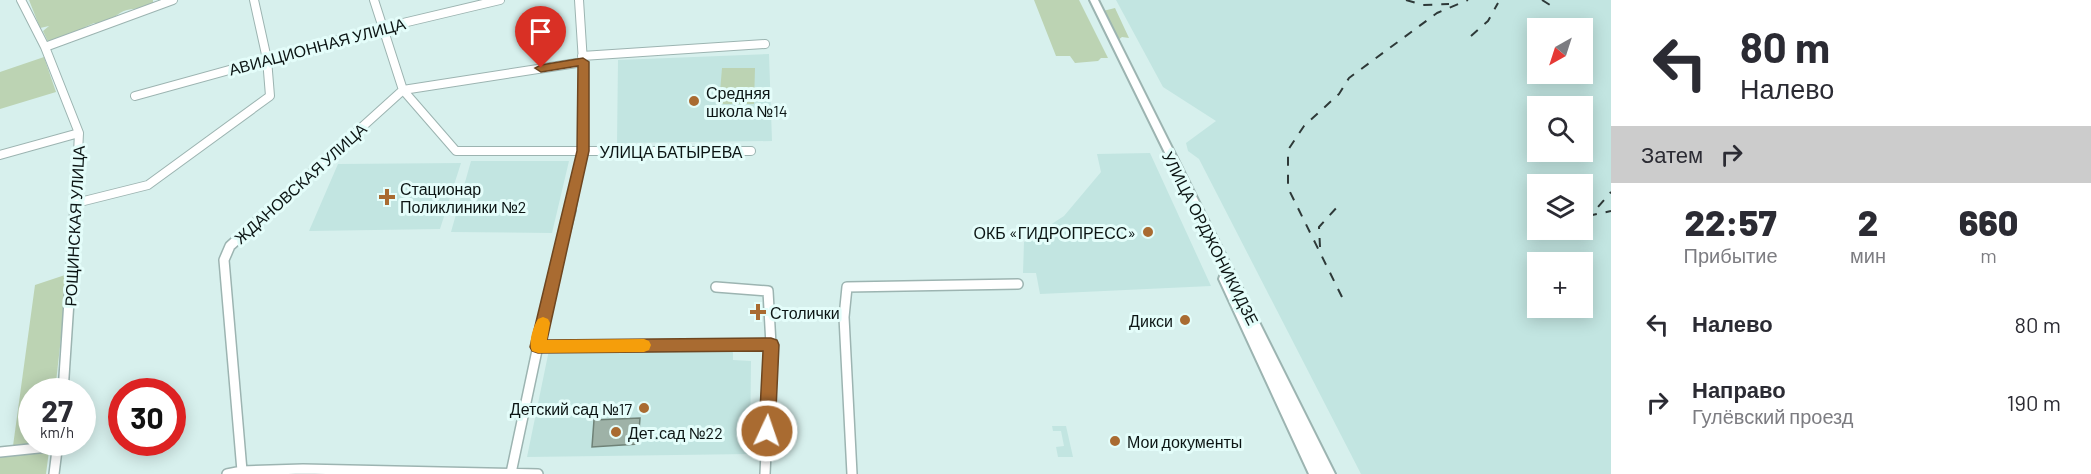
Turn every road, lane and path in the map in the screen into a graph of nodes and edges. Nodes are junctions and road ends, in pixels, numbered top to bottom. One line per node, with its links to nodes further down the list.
1 (21, 0): 13 (street, РОЩИНСКАЯ УЛИЦА)
2 (173, 0): 9 (street)
3 (254, 0): 14 (street)
4 (374, 0): 11 (street)
5 (500, 0): 10 (street, АВИАЦИОННАЯ УЛИЦА)
6 (579, 0): 15 (street)
7 (1088, 0): 38 (main road, УЛИЦА ОРДЖОНИКИДЗЕ)
8 (1094, 0): 39 (main road, УЛИЦА ОРДЖОНИКИДЗЕ)
9 (164, 1): 13 (street)
10 (469, 3): 11 (street, АВИАЦИОННАЯ УЛИЦА)
11 (382, 28): 14 (street, АВИАЦИОННАЯ УЛИЦА); 16 (street)
12 (765, 44): 15 (street)
13 (45, 47): 18 (street, РОЩИНСКАЯ УЛИЦА)
14 (267, 59): 17 (street, АВИАЦИОННАЯ УЛИЦА); 22 (street)
15 (583, 59): 16 (street); 19 (street)
16 (403, 90): 19 (street, УЛИЦА БАТЫРЕВА); 31 (street, ЖДАНОВСКАЯ УЛИЦА)
17 (135, 96)
18 (79, 133): 21 (street); 22 (street, РОЩИНСКАЯ УЛИЦА)
19 (583, 151): 20 (street, УЛИЦА БАТЫРЕВА); 26 (street)
20 (751, 151)
21 (0, 155)
22 (76, 202): 27 (street, РОЩИНСКАЯ УЛИЦА)
23 (1018, 284): 37 (street)
24 (716, 287): 25 (street)
25 (771, 345): 26 (street); 36 (street)
26 (538, 347): 32 (street)
27 (64, 378)
28 (18, 450): 29 (street)
29 (0, 452)
30 (56, 456): 33 (street)
31 (242, 471): 32 (street); 34 (street)
32 (511, 473): 35 (street)
33 (54, 474)
34 (227, 474)
35 (538, 474)
36 (765, 474)
37 (852, 474)
38 (1316, 474)
39 (1329, 474)

